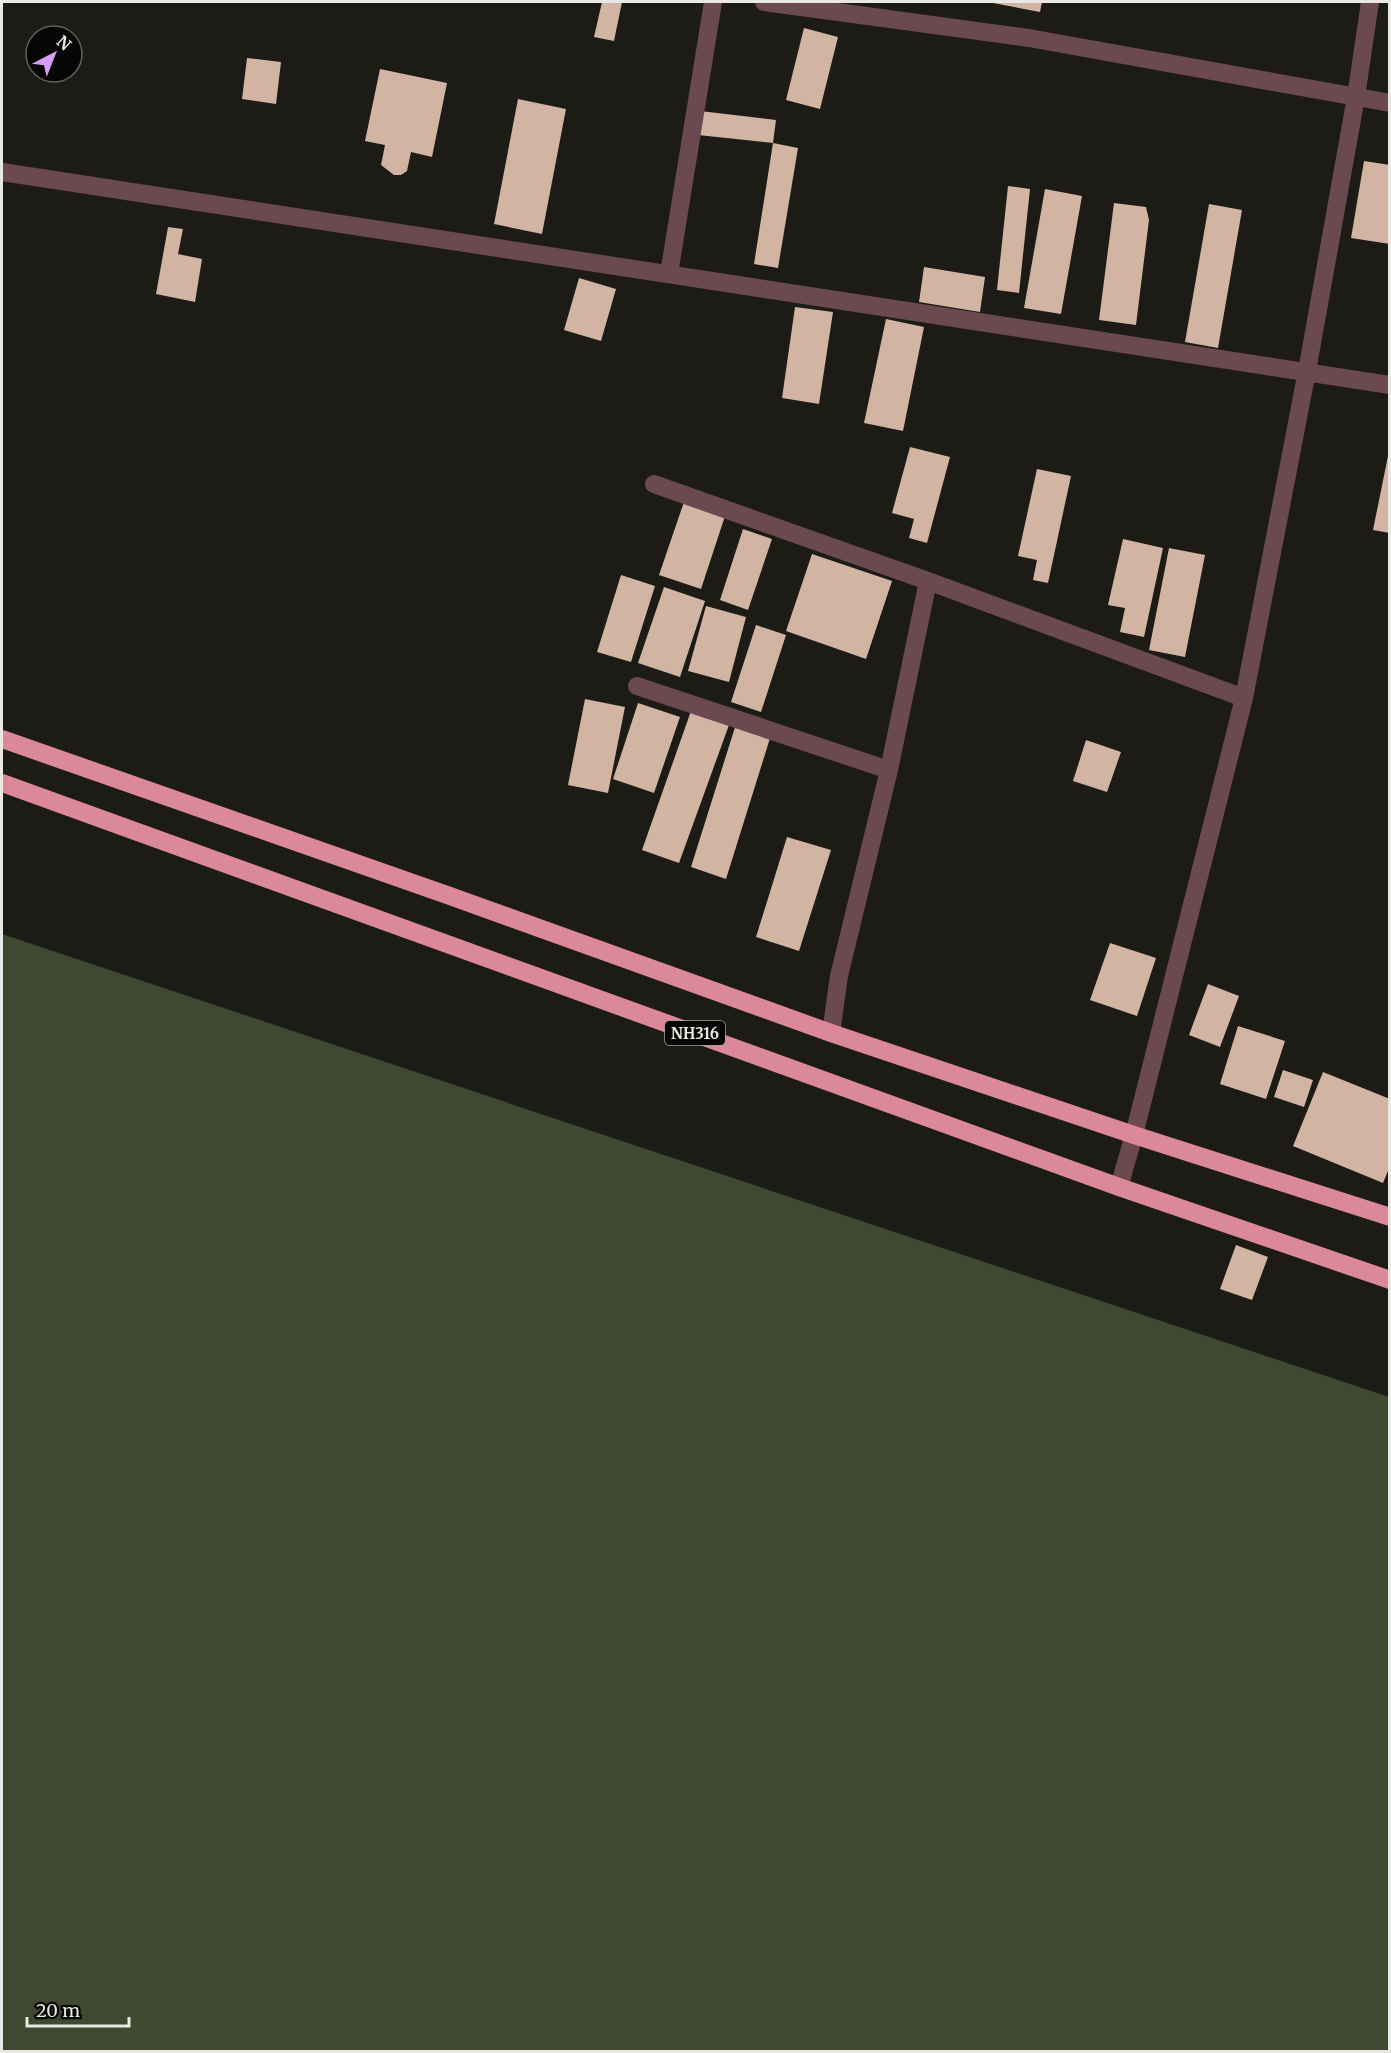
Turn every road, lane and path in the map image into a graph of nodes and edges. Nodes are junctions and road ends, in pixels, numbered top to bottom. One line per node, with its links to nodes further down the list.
1 (713, 2): 7 (street)
2 (764, 2): 4 (street)
3 (1370, 2): 4 (street)
4 (1356, 97): 5 (street); 8 (street)
5 (1389, 103)
6 (2, 172): 7 (street)
7 (669, 274): 8 (street)
8 (1307, 371): 9 (street); 13 (street)
9 (1389, 385)
10 (654, 483): 11 (street)
11 (928, 580): 13 (street); 15 (street)
12 (637, 686): 15 (street)
13 (1244, 698): 18 (street)
14 (2, 739): 17 (highway, NH316)
15 (889, 770): 17 (street)
16 (2, 783): 19 (highway, NH316)
17 (831, 1033): 18 (highway, NH316)
18 (1134, 1135): 19 (street); 20 (highway, NH316)
19 (1119, 1187): 21 (highway, NH316)
20 (1389, 1217)
21 (1389, 1280)

